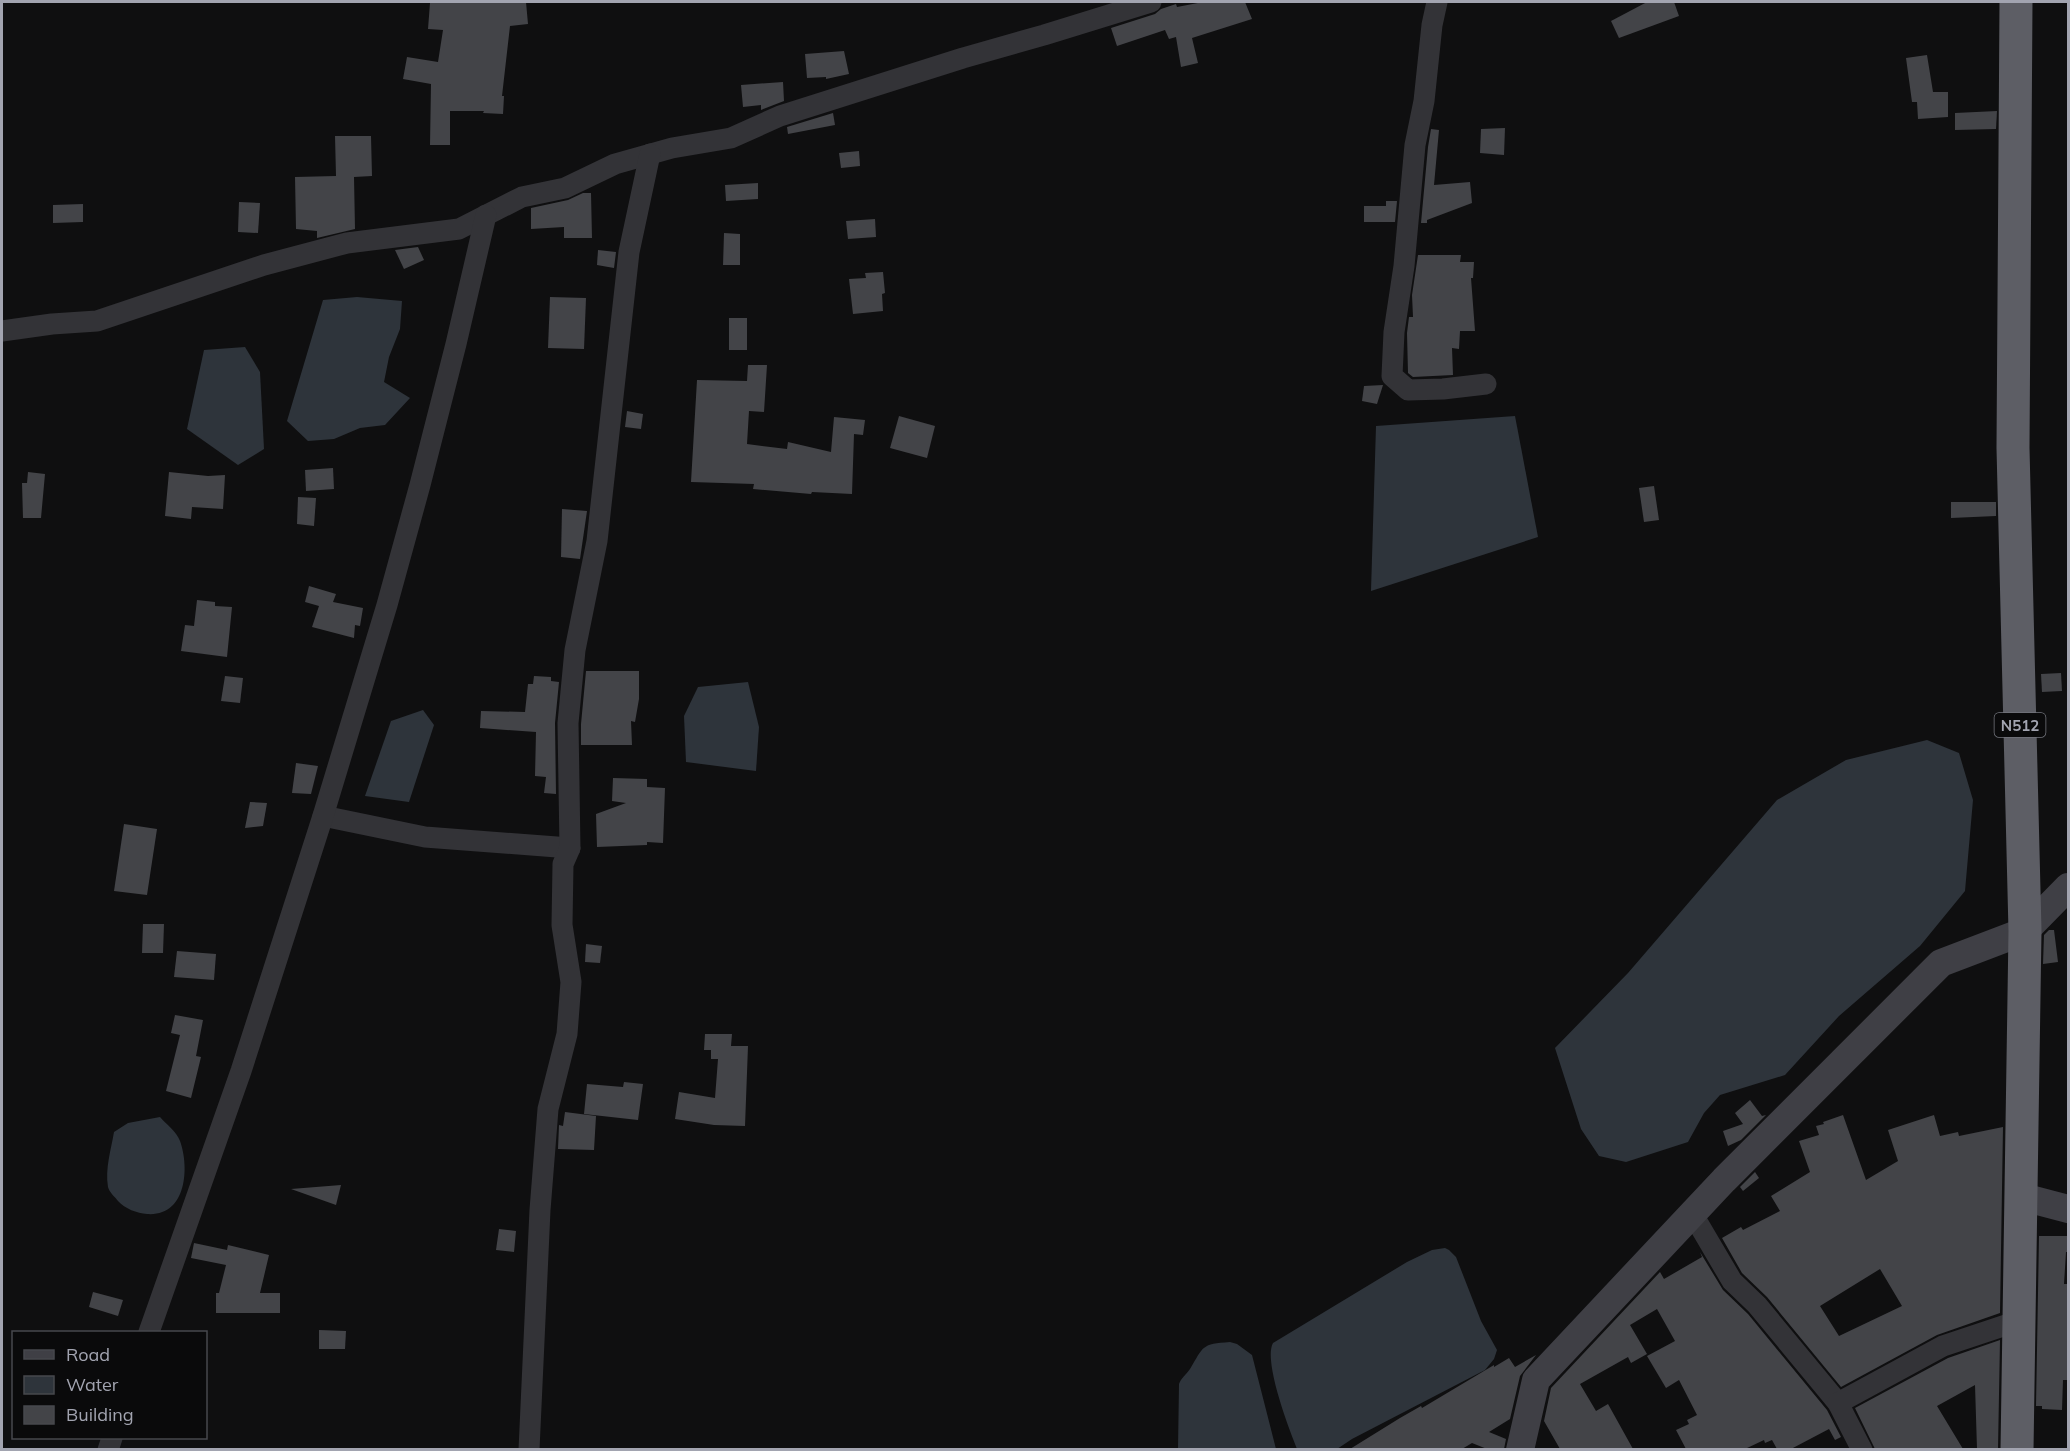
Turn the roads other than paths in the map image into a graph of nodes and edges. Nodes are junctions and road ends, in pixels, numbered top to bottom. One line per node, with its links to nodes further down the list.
1 (1151, 2): 4 (street)
2 (1437, 2): 7 (street)
3 (2016, 2): 11 (highway, N512)
4 (650, 154): 5 (street); 9 (street)
5 (486, 215): 6 (street); 8 (street)
6 (2, 331)
7 (1486, 384)
8 (323, 816): 9 (street); 16 (street)
9 (570, 848): 18 (street)
10 (2068, 887): 11 (street)
11 (2025, 931): 12 (highway, N512); 14 (street)
12 (2019, 1196): 13 (street); 15 (highway, N512)
13 (2068, 1209)
14 (1692, 1213): 17 (street); 19 (street)
15 (2018, 1321): 17 (street); 21 (highway, N512)
16 (149, 1331)
17 (1838, 1403): 20 (street)
18 (530, 1449)
19 (1520, 1449)
20 (1862, 1449)
21 (2017, 1449)

